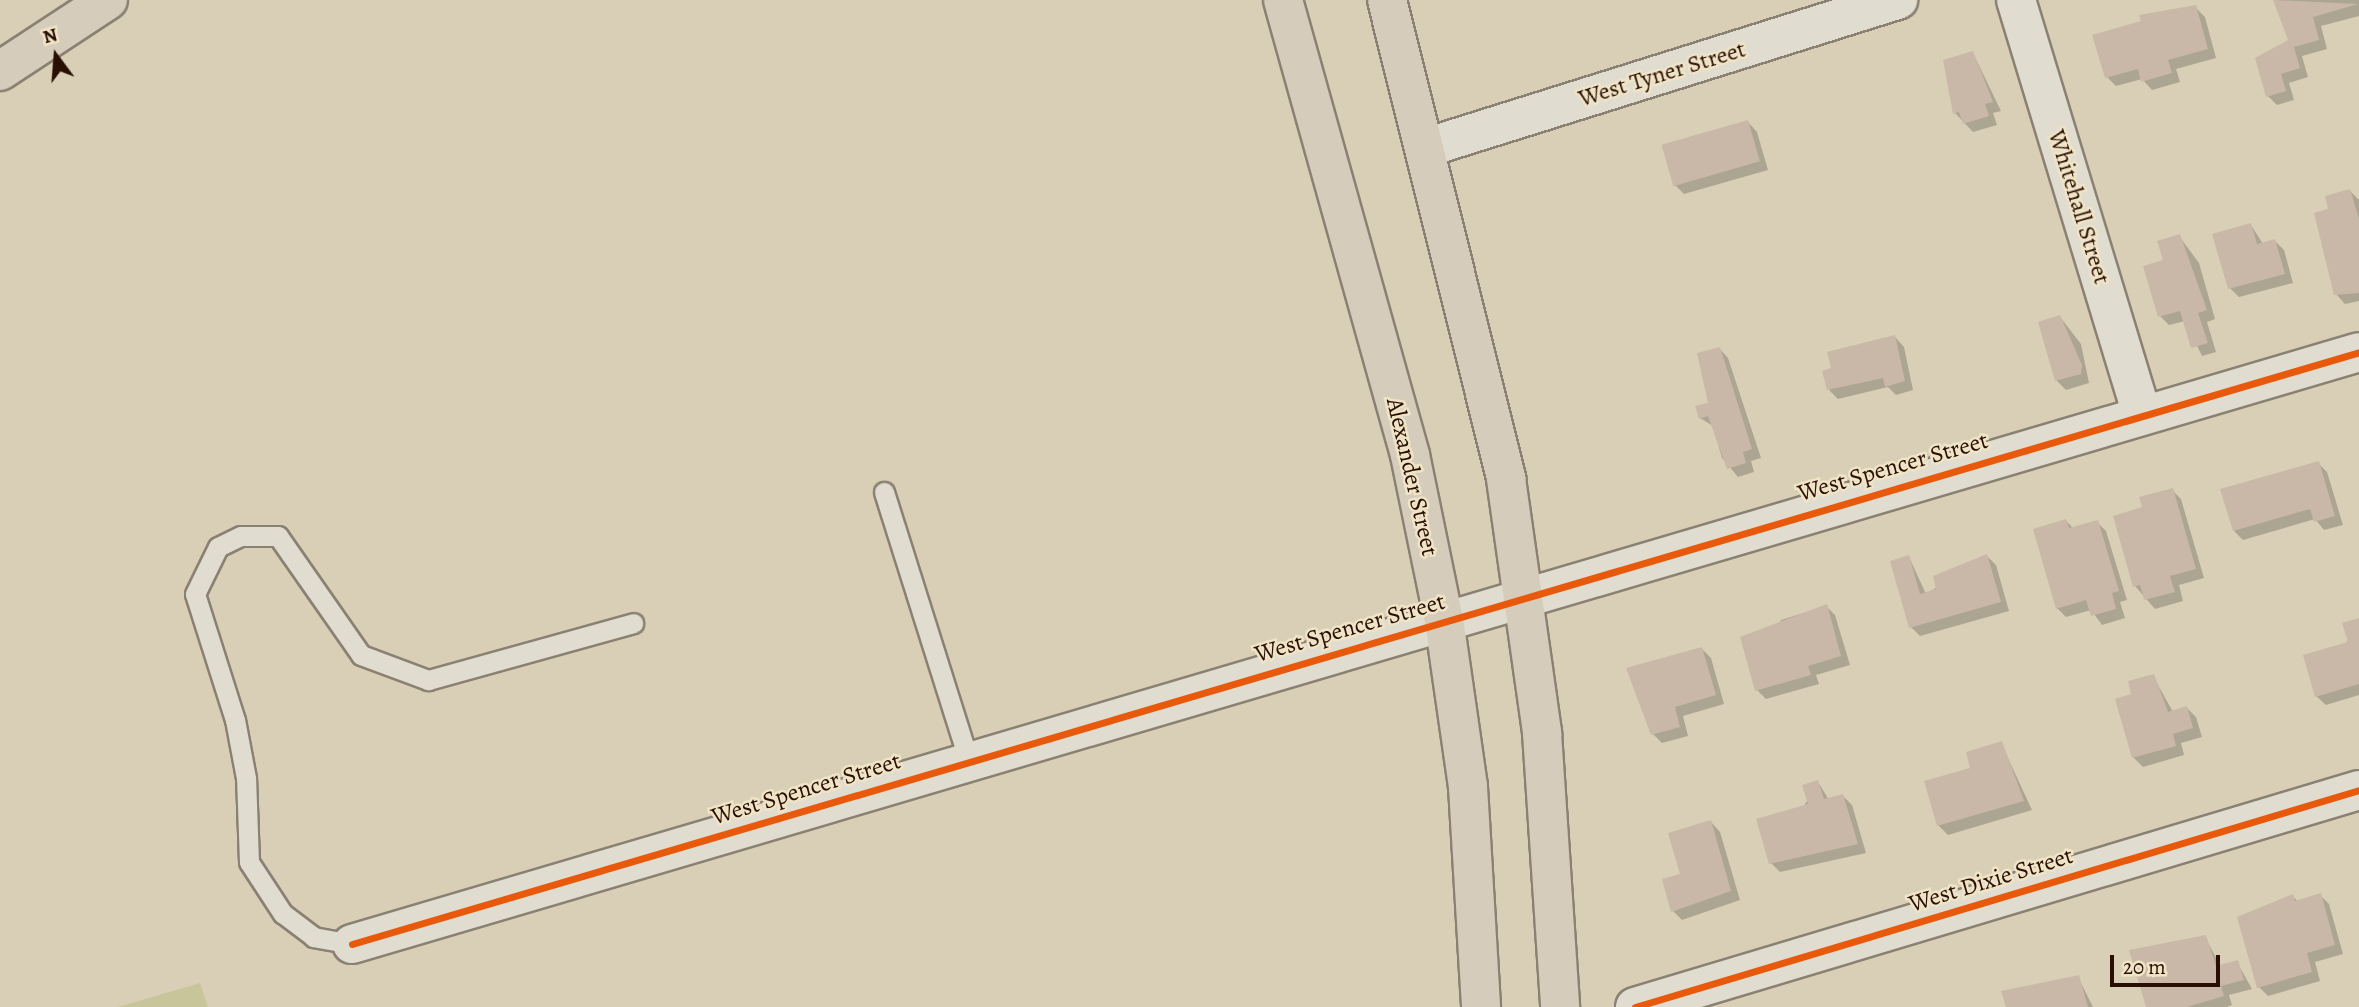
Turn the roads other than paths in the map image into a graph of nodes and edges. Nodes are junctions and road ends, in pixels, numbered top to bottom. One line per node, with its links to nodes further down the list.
1 (108, 0): 6 (main road)
2 (1283, 0): 12 (main road, Alexander Street)
3 (1387, 0): 7 (main road)
4 (1898, 0): 7 (street, West Tyner Street)
5 (2016, 0): 9 (street, Whitehall Street)
6 (0, 71)
7 (1425, 148): 11 (main road)
8 (2359, 352): 9 (street, West Spencer Street)
9 (2142, 414): 11 (street, West Spencer Street)
10 (884, 492): 14 (lane)
11 (1526, 596): 12 (street, West Spencer Street); 18 (main road)
12 (1444, 620): 14 (street, West Spencer Street); 17 (main road, Alexander Street)
13 (633, 623): 16 (lane)
14 (969, 761): 16 (street, West Spencer Street)
15 (2359, 790): 19 (street, West Dixie Street)
16 (352, 944)
17 (1481, 1007)
18 (1560, 1007)
19 (1635, 1007)

